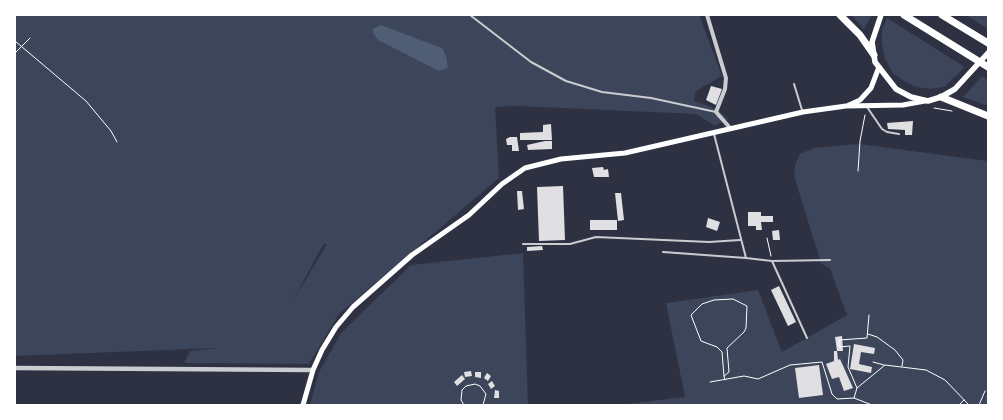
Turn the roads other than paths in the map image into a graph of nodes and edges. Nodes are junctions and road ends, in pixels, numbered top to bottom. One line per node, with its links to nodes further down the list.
1 (470, 15): 17 (lane)
2 (706, 15): 17 (street)
3 (840, 15): 9 (highway)
4 (881, 15): 9 (main road)
5 (905, 15): 11 (highway)
6 (942, 15): 7 (highway)
7 (988, 43)
8 (988, 53): 13 (main road)
9 (874, 55): 10 (main road)
10 (879, 67): 14 (main road); 15 (main road)
11 (988, 67)
12 (794, 84): 18 (lane)
13 (941, 97): 14 (main road); 19 (highway)
14 (928, 101): 16 (main road)
15 (846, 106): 16 (main road); 18 (main road)
16 (866, 107): 22 (lane)
17 (716, 112): 20 (street)
18 (802, 112): 20 (main road)
19 (988, 116)
20 (731, 129): 21 (main road)
21 (714, 134): 23 (lane); 31 (main road)
22 (899, 134)
23 (740, 240): 24 (lane); 26 (lane)
24 (523, 244)
25 (663, 252): 26 (lane)
26 (746, 258): 28 (lane)
27 (830, 260): 28 (lane)
28 (772, 261): 29 (lane)
29 (807, 338)
30 (15, 368): 31 (street)
31 (313, 370): 32 (main road)
32 (303, 405)

